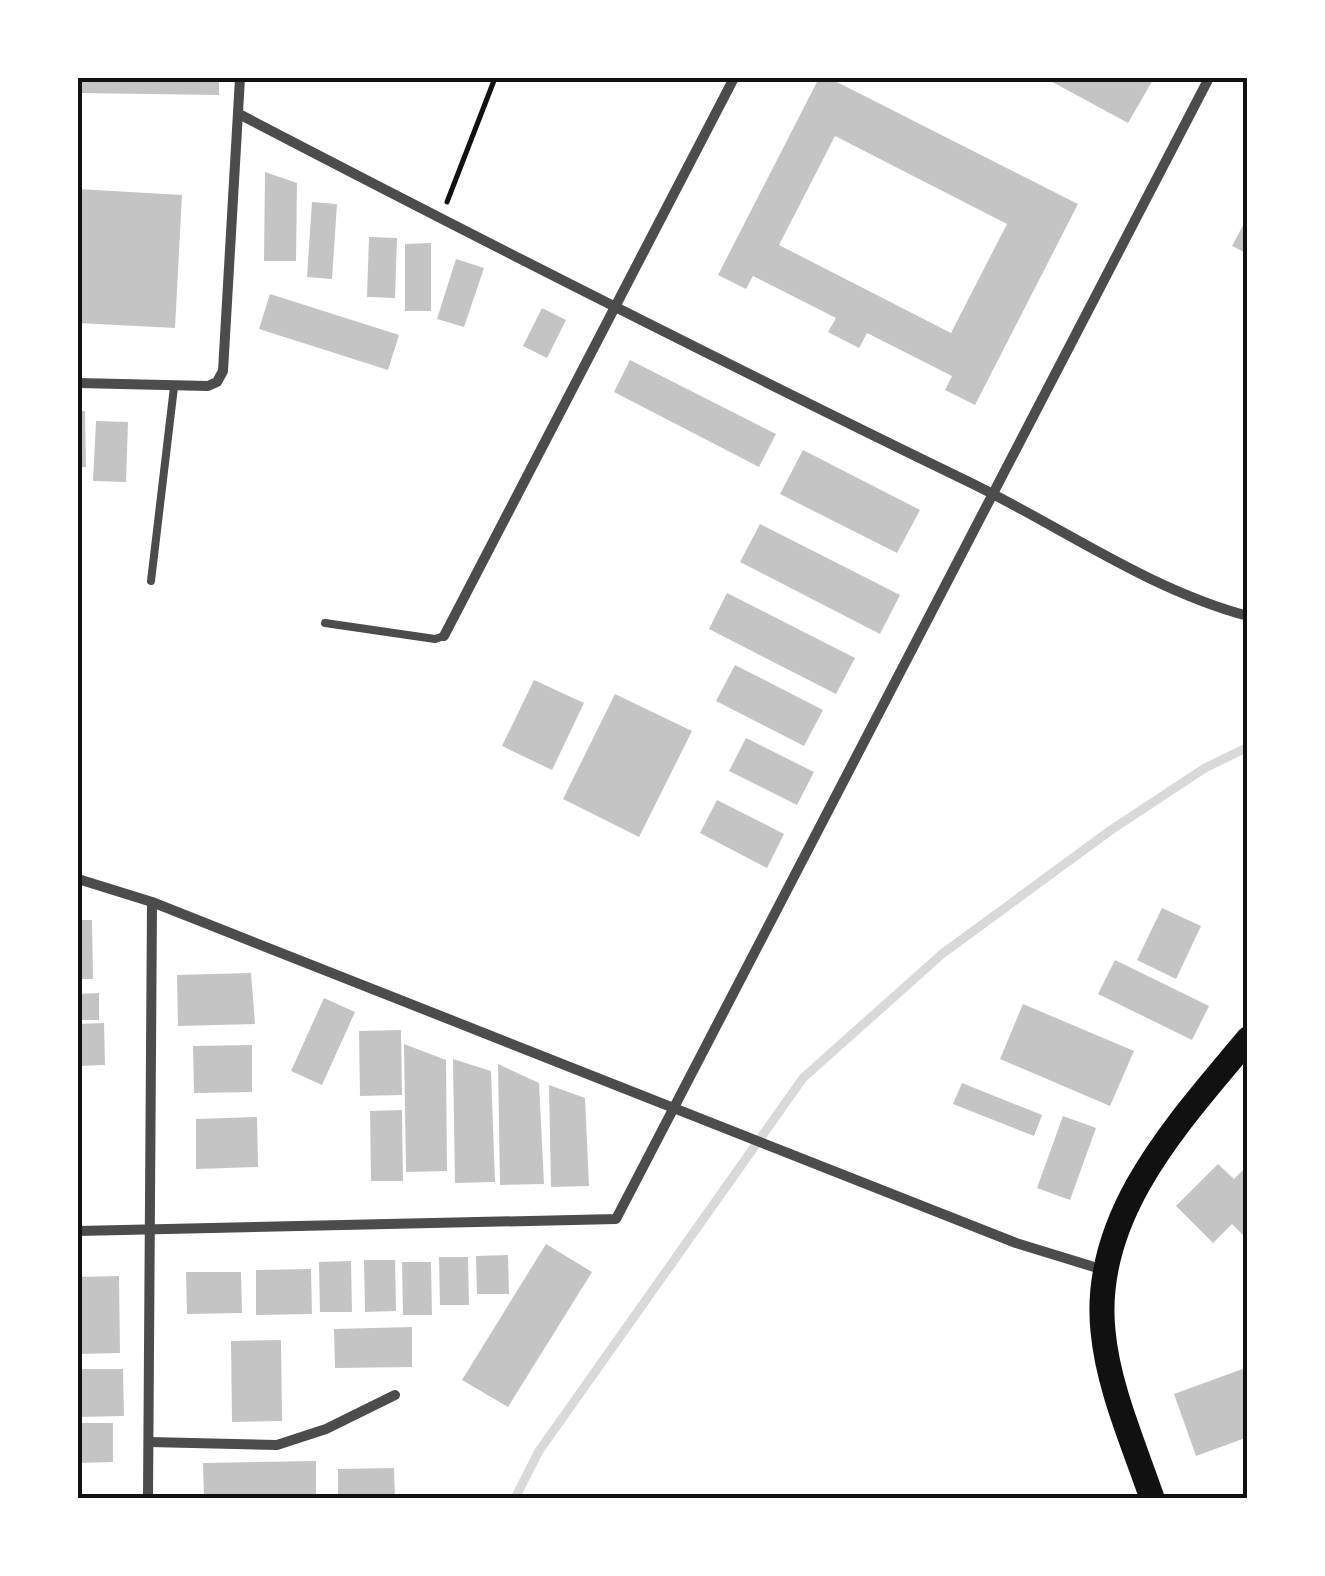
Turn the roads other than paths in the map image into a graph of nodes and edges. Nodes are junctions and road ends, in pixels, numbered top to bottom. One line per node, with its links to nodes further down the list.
1 (240, 78): 4 (street)
2 (734, 78): 5 (street)
3 (1209, 78): 8 (street)
4 (239, 114): 5 (street); 7 (street)
5 (615, 310): 8 (street); 12 (street)
6 (78, 382): 7 (street)
7 (174, 387): 9 (lane)
8 (994, 494): 10 (street); 16 (street)
9 (151, 581)
10 (1248, 616)
11 (325, 622): 12 (lane)
12 (444, 636)
13 (78, 879): 14 (street)
14 (152, 902): 16 (street); 17 (street)
15 (1248, 1039): 19 (main road)
16 (672, 1106): 17 (street); 19 (street)
17 (152, 1228): 18 (street); 21 (street)
18 (78, 1231)
19 (1104, 1270): 23 (main road)
20 (395, 1394): 21 (street)
21 (149, 1442): 22 (street)
22 (148, 1498)
23 (1152, 1498)

